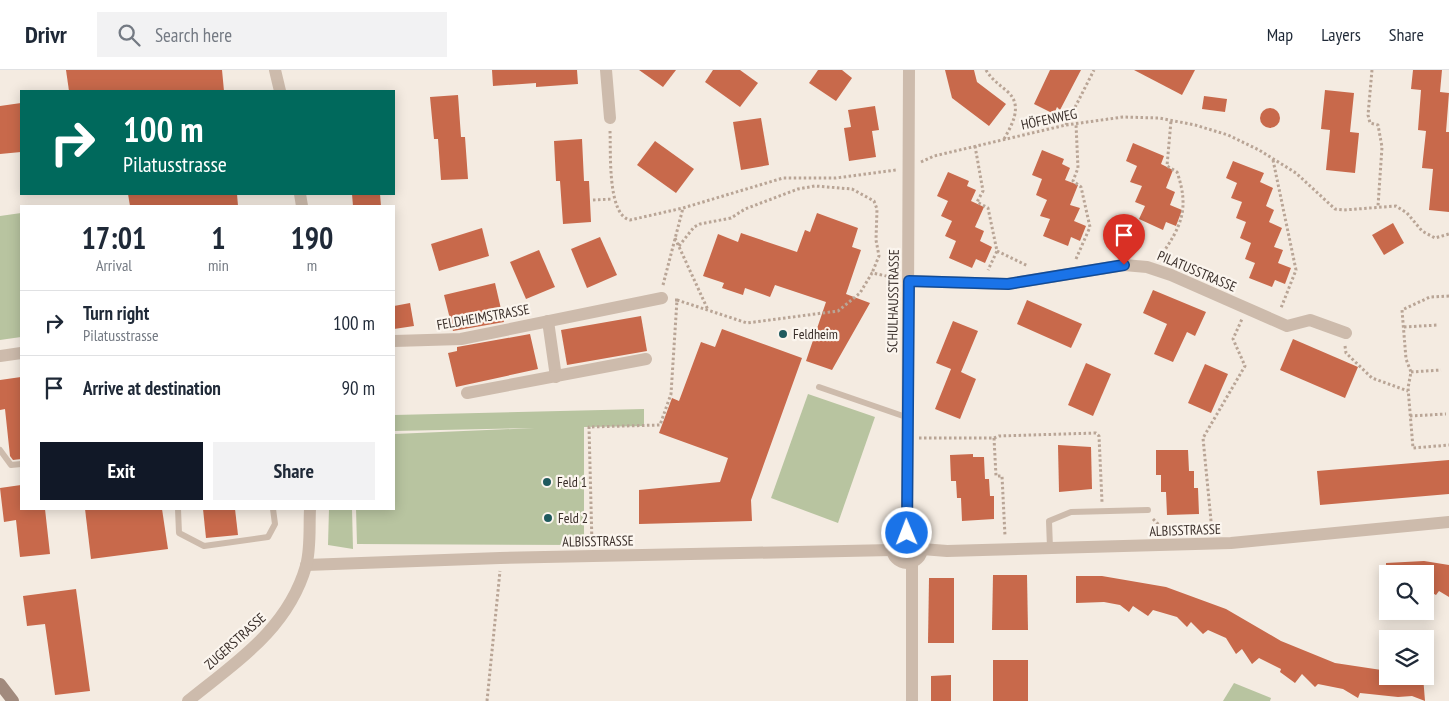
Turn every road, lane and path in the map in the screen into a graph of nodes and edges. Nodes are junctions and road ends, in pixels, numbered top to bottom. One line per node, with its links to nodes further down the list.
1 (275, 70): 7 (street)
2 (606, 70): 8 (street)
3 (909, 70): 15 (street, SCHULHAUSSTRASSE)
4 (986, 70): 12 (path)
5 (1094, 70): 11 (path)
6 (1372, 70): 18 (path)
7 (280, 90)
8 (610, 118): 16 (path)
9 (1171, 121): 10 (path, HÖFENWEG); 14 (path, HÖFENWEG); 24 (path)
10 (1076, 124): 11 (path, HÖFENWEG); 26 (path)
11 (1066, 125): 12 (path, HÖFENWEG)
12 (1004, 139): 13 (path, HÖFENWEG)
13 (975, 146): 15 (path, HÖFENWEG); 23 (path)
14 (1273, 159): 18 (path, HÖFENWEG); 37 (path)
15 (907, 168): 19 (path, HÖFENWEG); 29 (street, SCHULHAUSSTRASSE)
16 (613, 199): 17 (path); 19 (path, HÖFENWEG)
17 (593, 200)
18 (1378, 206): 20 (path, HÖFENWEG)
19 (683, 208): 21 (path)
20 (1449, 234)
21 (675, 237): 22 (path); 27 (path)
22 (680, 246): 25 (path); 35 (path)
23 (997, 251): 28 (path); 30 (path)
24 (1153, 269): 26 (street, PILATUSSTRASSE); 34 (street, PILATUSSTRASSE)
25 (872, 273): 29 (path); 35 (path)
26 (1070, 274): 28 (street, PILATUSSTRASSE)
27 (664, 278)
28 (1033, 280): 30 (street, PILATUSSTRASSE)
29 (909, 281): 30 (street, PILATUSSTRASSE); 54 (street, SCHULHAUSSTRASSE)
30 (981, 284)
31 (1449, 296): 39 (path)
32 (662, 298): 33 (path); 36 (street, FELDHEIMSTRASSE)
33 (677, 300): 35 (path); 73 (path)
34 (1246, 309): 37 (street, PILATUSSTRASSE); 67 (path)
35 (708, 311)
36 (548, 321): 41 (street, FELDHEIMSTRASSE); 48 (street, FELDHEIMSTRASSE)
37 (1278, 323): 40 (street, PILATUSSTRASSE)
38 (1438, 325): 39 (path)
39 (1404, 327): 47 (path)
40 (1346, 333)
41 (395, 341)
42 (20, 353): 44 (street)
43 (1346, 353): 50 (path)
44 (0, 356)
45 (646, 359): 48 (street)
46 (1441, 370): 47 (path)
47 (1411, 372): 50 (path)
48 (556, 377): 51 (street)
49 (819, 387): 54 (lane)
50 (1408, 391): 53 (path)
51 (467, 393)
52 (1446, 414): 53 (path)
53 (1410, 416): 57 (path)
54 (906, 417): 55 (street, SCHULHAUSSTRASSE)
55 (906, 438): 56 (path); 66 (street, SCHULHAUSSTRASSE)
56 (994, 438): 64 (path); 72 (path)
57 (1449, 445)
58 (0, 450): 59 (lane)
59 (20, 464)
60 (178, 510): 61 (lane)
61 (273, 510)
62 (310, 510): 76 (street, ZUGERSTRASSE)
63 (1147, 510): 64 (lane); 68 (path)
64 (1102, 511): 69 (lane)
65 (1449, 522): 67 (street, ALBISSTRASSE)
66 (907, 533): 70 (street); 71 (street)
67 (1213, 544): 68 (street, ALBISSTRASSE)
68 (1179, 545): 69 (street, ALBISSTRASSE)
69 (1050, 548): 72 (street, ALBISSTRASSE)
70 (922, 549): 72 (street, ALBISSTRASSE); 75 (street)
71 (892, 550): 73 (street, ALBISSTRASSE); 75 (street)
72 (1005, 550)
73 (592, 556): 74 (street, ALBISSTRASSE)
74 (500, 558): 76 (street, ALBISSTRASSE); 80 (path)
75 (912, 562): 81 (street)
76 (306, 566): 79 (street, ZUGERSTRASSE)
77 (0, 684): 78 (street)
78 (13, 701)
79 (188, 701)
80 (488, 701)
81 (912, 701)

